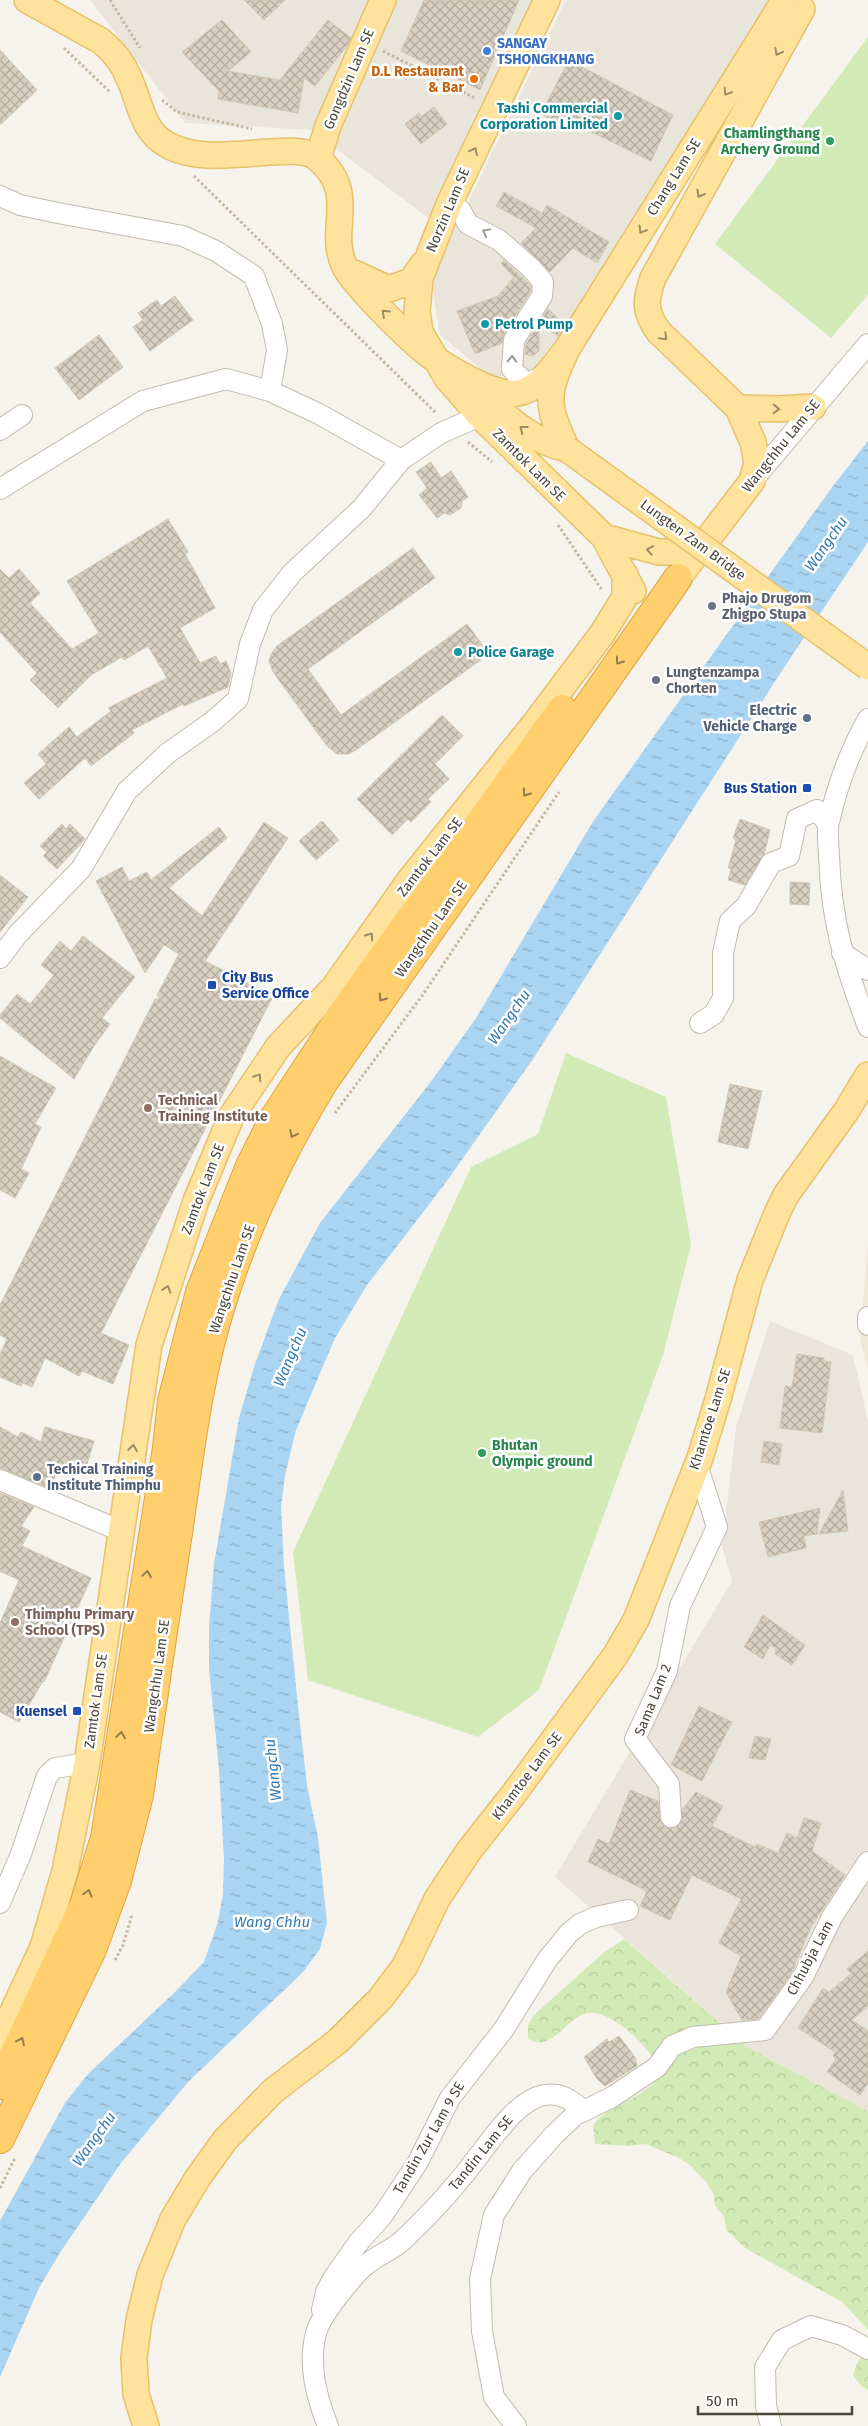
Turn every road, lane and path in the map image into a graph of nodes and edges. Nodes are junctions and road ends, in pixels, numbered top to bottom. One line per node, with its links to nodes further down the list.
1 (27, 0): 13 (main road)
2 (110, 0): 8 (path)
3 (383, 0): 6 (main road, Gongdzin Lam SE)
4 (547, 0): 11 (main road, Norzin Lam SE)
5 (787, 3): 20 (main road, Chang Lam SE, one-way to 20); 26 (main road, one-way to 26)
6 (365, 41): 11 (path); 13 (main road, Gongdzin Lam SE)
7 (61, 45): 9 (path)
8 (144, 54)
9 (113, 96)
10 (160, 96): 12 (path)
11 (490, 119): 16 (main road, Norzin Lam SE, one-way to 11)
12 (256, 130)
13 (318, 158): 18 (main road)
14 (188, 171): 30 (path)
15 (0, 196): 24 (street)
16 (450, 202): 17 (main road, Norzin Lam SE); 23 (street, one-way to 16)
17 (427, 259): 18 (main road); 21 (main road, Norzin Lam SE)
18 (346, 268): 21 (main road, one-way to 18)
19 (868, 344): 25 (street, Wangchhu Lam SE)
20 (567, 349): 23 (main road, Chang Lam SE); 31 (main road, Chang Lam SE)
21 (434, 358): 22 (main road); 28 (main road, Norzin Lam SE)
22 (462, 374): 23 (main road, Chang Lam SE); 31 (main road, one-way to 22)
23 (544, 378)
24 (270, 391): 32 (street); 35 (street)
25 (814, 407): 26 (main road, one-way to 25); 34 (street, Wangchhu Lam SE)
26 (738, 408): 34 (main road)
27 (22, 416): 29 (street)
28 (480, 416): 30 (street); 37 (main road, Zamtok Lam SE)
29 (0, 430)
30 (447, 431): 32 (street); 33 (path)
31 (567, 449): 42 (main road, Lungten Zam Bridge, bridge)
32 (401, 460): 47 (street)
33 (498, 466)
34 (752, 481): 38 (main road, Wangchhu Lam SE)
35 (0, 489)
36 (555, 522): 41 (path)
37 (604, 537): 38 (main road, one-way to 37); 39 (main road, Zamtok Lam SE)
38 (698, 552): 40 (main road, Wangchhu Lam SE)
39 (625, 575): 41 (main road, Wangchhu Lam SE)
40 (678, 578): 41 (highway, Wangchhu Lam SE); 68 (highway, Wangchhu Lam SE, one-way to 68)
41 (622, 616): 57 (main road, Zamtok Lam SE, one-way to 41); 66 (highway, Wangchhu Lam SE, one-way to 41)
42 (868, 667)
43 (868, 719): 45 (street)
44 (564, 786): 52 (path)
45 (828, 824): 46 (street); 49 (street)
46 (842, 953): 48 (street); 50 (street)
47 (0, 958)
48 (868, 970)
49 (700, 1023)
50 (868, 1027)
51 (868, 1076): 55 (main road, Khamtoe Lam SE)
52 (333, 1116)
53 (868, 1317): 54 (street)
54 (868, 1325)
55 (697, 1464): 59 (street, Sama Lam 2); 72 (main road, Khamtoe Lam SE)
56 (0, 1480): 57 (street)
57 (121, 1530): 58 (main road, Zamtok Lam SE)
58 (87, 1763): 61 (street); 65 (main road, Zamtok Lam SE)
59 (671, 1817)
60 (868, 1862): 67 (street, Chhubja Lam)
61 (0, 1903)
62 (134, 1908): 64 (path)
63 (628, 1910): 70 (street, Tandin Zur Lam 9 SE)
64 (114, 1963)
65 (0, 2039)
66 (0, 2085)
67 (584, 2112): 70 (street, Tandin Lam SE); 74 (street)
68 (8, 2148): 69 (path)
69 (0, 2188)
70 (317, 2329): 73 (street, Tandin Lam SE)
71 (868, 2349): 75 (street)
72 (146, 2426)
73 (328, 2426)
74 (516, 2426)
75 (771, 2426)

